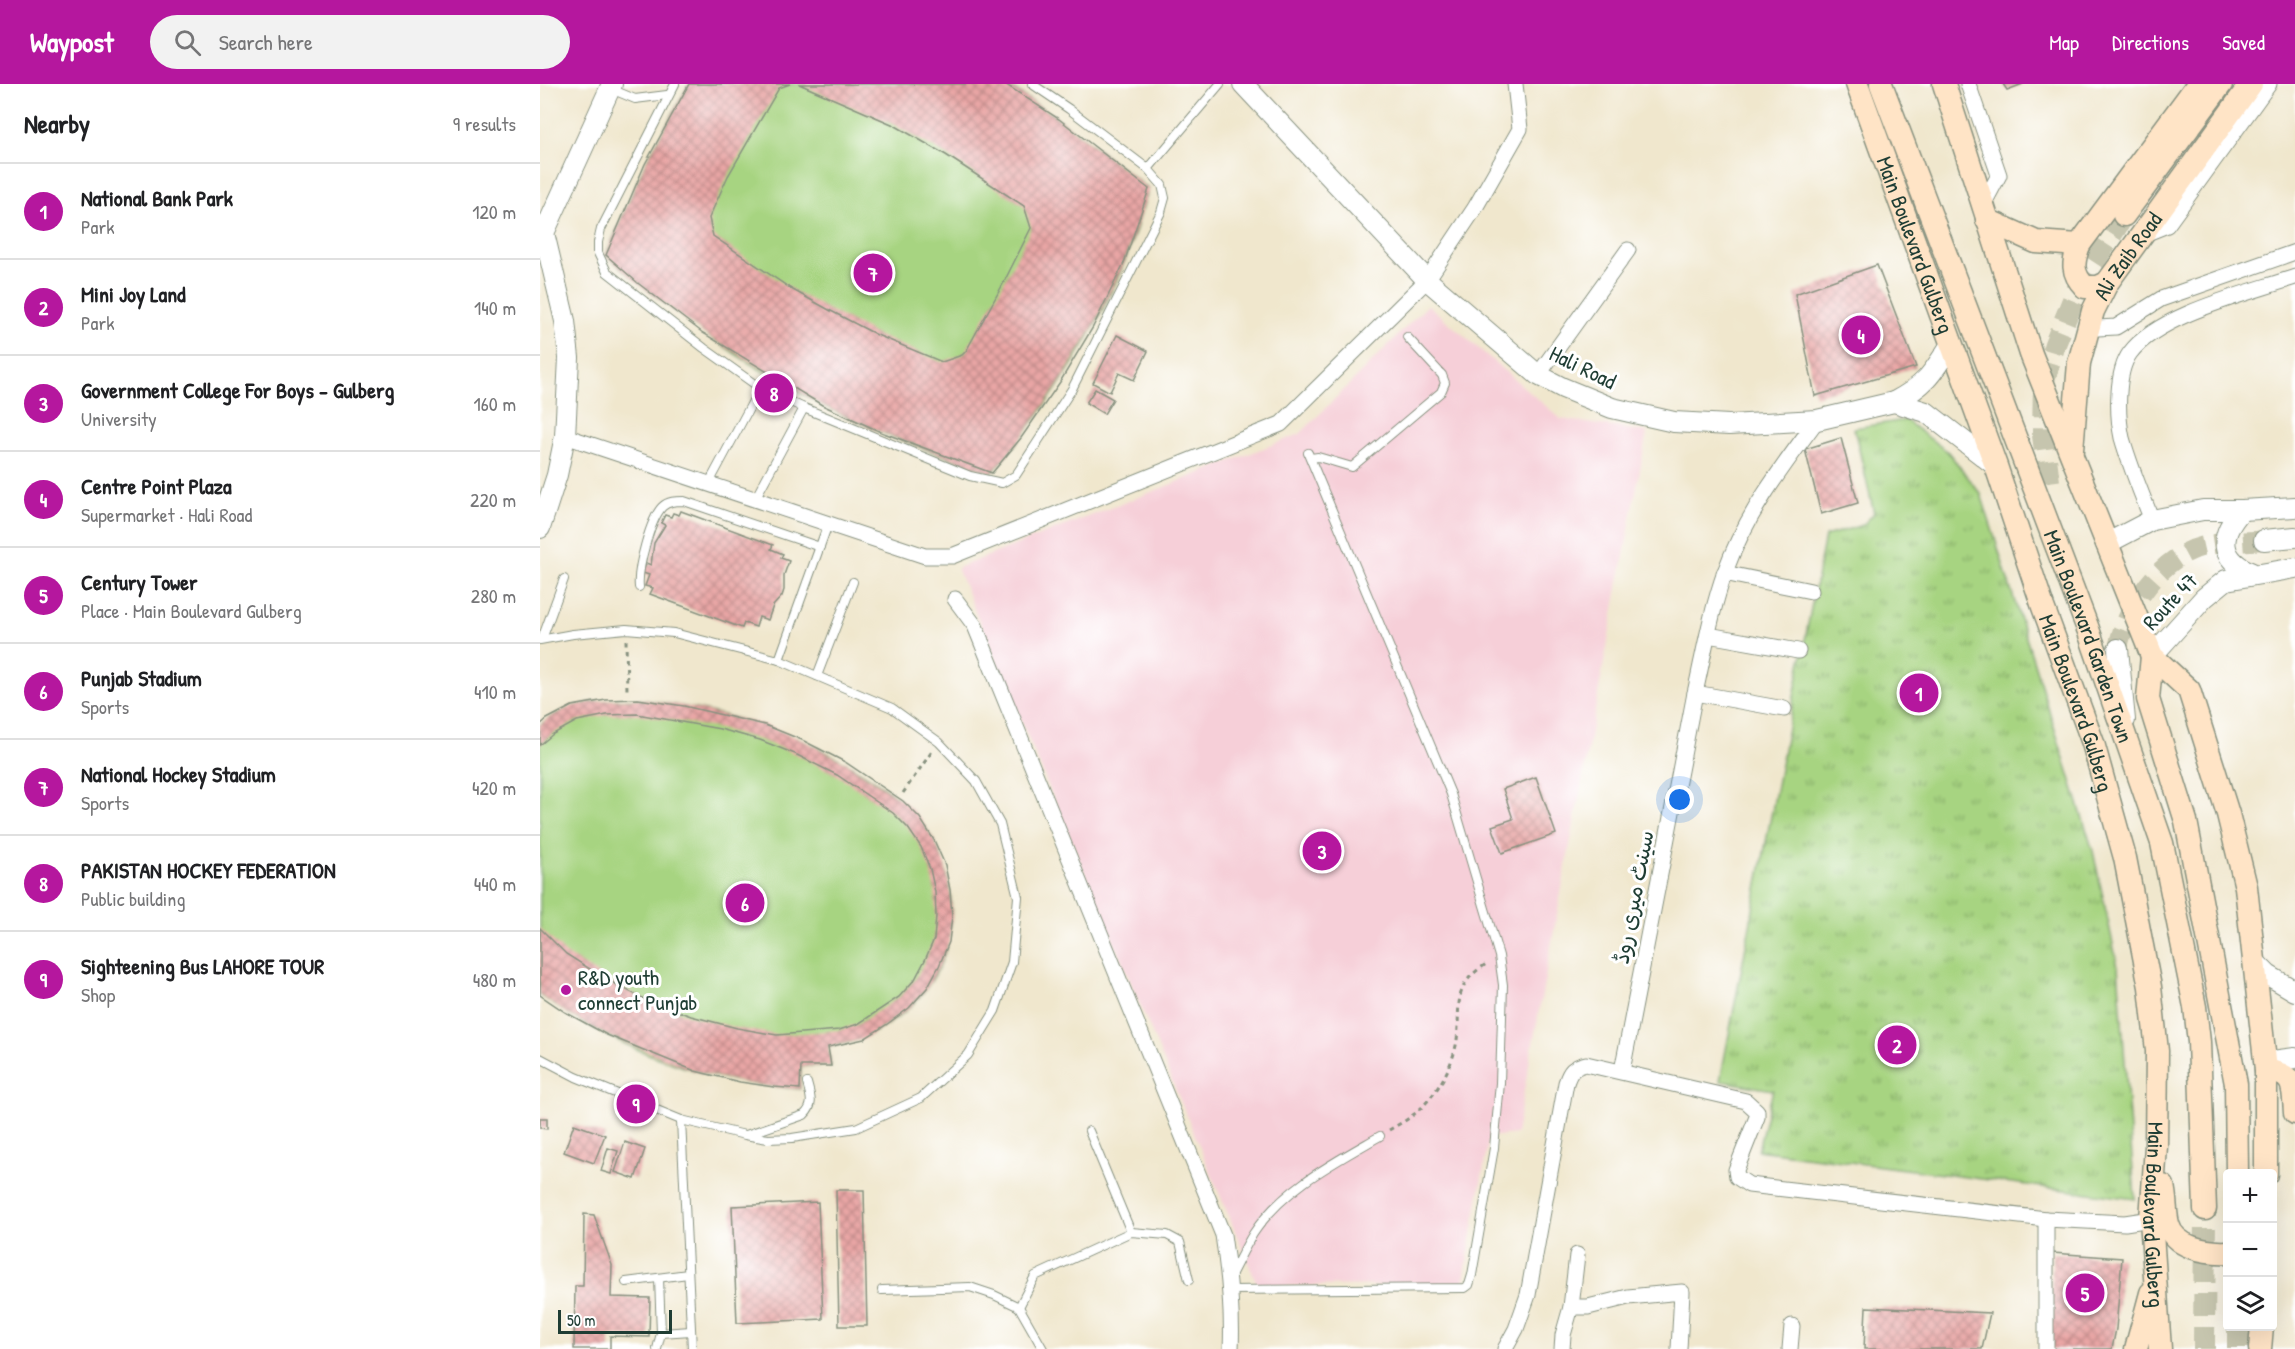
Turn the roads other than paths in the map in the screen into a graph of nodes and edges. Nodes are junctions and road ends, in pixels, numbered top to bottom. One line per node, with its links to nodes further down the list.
1 (675, 84): 15 (lane)
2 (1032, 84): 16 (lane)
3 (1220, 84): 16 (lane)
4 (1243, 84): 25 (street, Hali Road)
5 (1515, 84): 25 (street)
6 (1857, 84): 29 (main road, Main Boulevard Gulberg)
7 (1881, 84): 58 (main road, Main Boulevard Garden Town)
8 (1944, 84): 17 (main road)
9 (1968, 84): 17 (street)
10 (2198, 84): 21 (main road, Ali Zaib Road)
11 (2221, 84): 18 (main road)
12 (2251, 84): 20 (main road, Ali Zaib Road)
13 (2270, 84): 20 (street)
14 (611, 86): 15 (lane); 19 (street)
15 (667, 96): 31 (lane)
16 (1148, 169): 33 (lane)
17 (1985, 212): 21 (main road); 36 (main road)
18 (2124, 215)
19 (542, 230): 35 (street)
20 (2142, 235): 26 (main road, Ali Zaib Road)
21 (2079, 245): 26 (main road)
22 (1628, 250): 30 (street)
23 (2295, 252): 27 (street)
24 (2295, 277): 43 (street)
25 (1427, 280): 30 (street, Hali Road); 44 (street)
26 (2107, 283): 27 (main road, Ali Zaib Road)
27 (2088, 326): 36 (main road, Ali Zaib Road)
28 (1407, 337): 95 (lane)
29 (1951, 344): 32 (street); 37 (main road, Main Boulevard Gulberg)
30 (1538, 375): 34 (street, Hali Road)
31 (760, 388): 33 (lane); 39 (lane)
32 (1894, 402): 34 (street, Hali Road); 37 (street)
33 (804, 408): 40 (lane)
34 (1817, 420): 51 (street, سینٹ میری روڈ)
35 (565, 436): 39 (street); 45 (street)
36 (2072, 458): 48 (main road)
37 (1996, 466): 81 (main road, Main Boulevard Gulberg)
38 (2049, 482): 58 (main road)
39 (709, 483): 40 (street)
40 (755, 499): 44 (street)
41 (2295, 507): 42 (street)
42 (2242, 510): 43 (street); 52 (street)
43 (2152, 520): 48 (street)
44 (828, 524): 49 (lane)
45 (540, 528)
46 (2295, 537): 47 (street)
47 (2264, 540)
48 (2106, 544): 63 (main road)
49 (820, 547): 55 (lane); 64 (lane)
50 (2295, 567): 52 (street, Route 47)
51 (1724, 573): 56 (street); 59 (street, سینٹ میری روڈ)
52 (2252, 573): 63 (street, Route 47)
53 (564, 579): 60 (lane)
54 (853, 582): 65 (lane)
55 (639, 587)
56 (1811, 591)
57 (955, 599): 95 (street)
58 (2088, 629): 68 (main road, Main Boulevard Garden Town)
59 (1708, 635): 62 (street); 66 (street, سینٹ میری روڈ)
60 (541, 639): 64 (lane)
61 (2118, 649): 68 (street)
62 (1798, 651)
63 (2152, 656): 69 (main road); 82 (main road, Main Boulevard Garden Town)
64 (779, 660): 65 (lane)
65 (817, 676): 79 (lane)
66 (1695, 693): 67 (street); 74 (street, سینٹ میری روڈ)
67 (1784, 709)
68 (2127, 738): 84 (main road, Main Boulevard Garden Town)
69 (2254, 961): 70 (street); 73 (main road)
70 (2295, 991)
71 (540, 1058): 77 (lane)
72 (2295, 1058): 73 (street)
73 (2266, 1066): 76 (main road); 83 (main road)
74 (1622, 1071): 86 (street); 107 (street)
75 (807, 1083): 79 (lane)
76 (2295, 1113)
77 (681, 1120): 79 (lane); 90 (lane)
78 (1089, 1131): 87 (lane)
79 (745, 1135)
80 (1380, 1136): 95 (lane)
81 (2156, 1146): 85 (main road, Main Boulevard Gulberg); 88 (main road)
82 (2237, 1169)
83 (2266, 1169)
84 (2205, 1209)
85 (2151, 1219): 86 (street); 92 (main road, Main Boulevard Gulberg)
86 (2046, 1220): 111 (street)
87 (1131, 1232): 93 (lane); 97 (lane)
88 (2223, 1252)
89 (1577, 1255): 98 (street)
90 (688, 1275): 91 (lane); 100 (lane)
91 (659, 1278): 94 (lane); 102 (lane)
92 (2155, 1279): 112 (main road); 113 (main road, Main Boulevard Gulberg)
93 (1190, 1280)
94 (626, 1282)
95 (1230, 1283): 106 (street)
96 (882, 1290): 97 (lane)
97 (1019, 1307): 105 (lane)
98 (1571, 1307): 108 (street); 109 (street)
99 (1792, 1326): 110 (street)
100 (691, 1331): 102 (lane); 104 (lane)
101 (2262, 1331): 114 (main road)
102 (661, 1333): 103 (lane)
103 (657, 1349)
104 (692, 1349)
105 (1043, 1349)
106 (1231, 1349)
107 (1505, 1349)
108 (1562, 1349)
109 (1678, 1349)
110 (1790, 1349)
111 (2046, 1349)
112 (2136, 1349)
113 (2160, 1349)
114 (2260, 1349)

